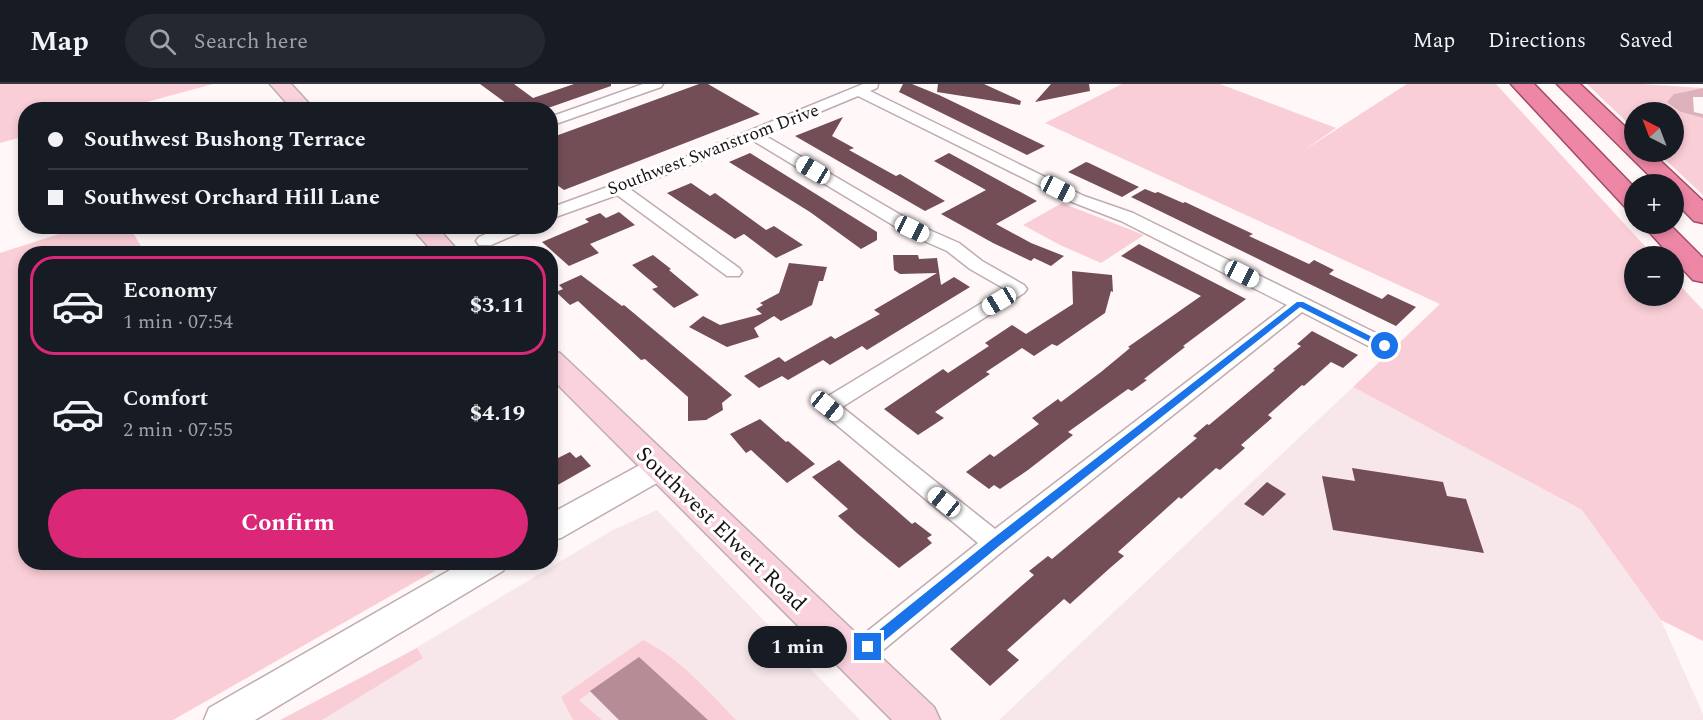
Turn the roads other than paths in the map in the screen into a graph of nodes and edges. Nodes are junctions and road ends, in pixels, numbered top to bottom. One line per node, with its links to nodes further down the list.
1 (280, 84): 7 (main road)
2 (656, 84): 8 (street)
3 (875, 84): 6 (street, Southwest Swanstrom Drive)
4 (1522, 84): 14 (highway)
5 (1568, 84): 10 (highway)
6 (859, 91): 9 (street, Southwest Swanstrom Drive); 25 (street)
7 (297, 102)
8 (558, 119)
9 (754, 135): 13 (street, Southwest Swanstrom Drive); 30 (street)
10 (1624, 138)
11 (1648, 162): 12 (highway)
12 (1661, 174)
13 (618, 188): 16 (street, Southwest Swanstrom Drive); 23 (street)
14 (1624, 191)
15 (1684, 197): 17 (highway)
16 (558, 211)
17 (1703, 215)
18 (430, 234): 22 (main road)
19 (501, 234): 21 (street)
20 (1665, 234): 24 (highway)
21 (485, 241)
22 (441, 246)
23 (733, 273)
24 (1703, 274)
25 (1300, 303): 26 (street); 30 (street)
26 (1385, 346)
27 (558, 368): 28 (main road, Southwest Elwert Road)
28 (659, 468): 29 (street); 32 (main road, Southwest Elwert Road)
29 (558, 525)
30 (995, 543): 32 (street)
31 (478, 570): 33 (street)
32 (855, 657): 34 (main road, Southwest Elwert Road)
33 (222, 720)
34 (920, 720)

